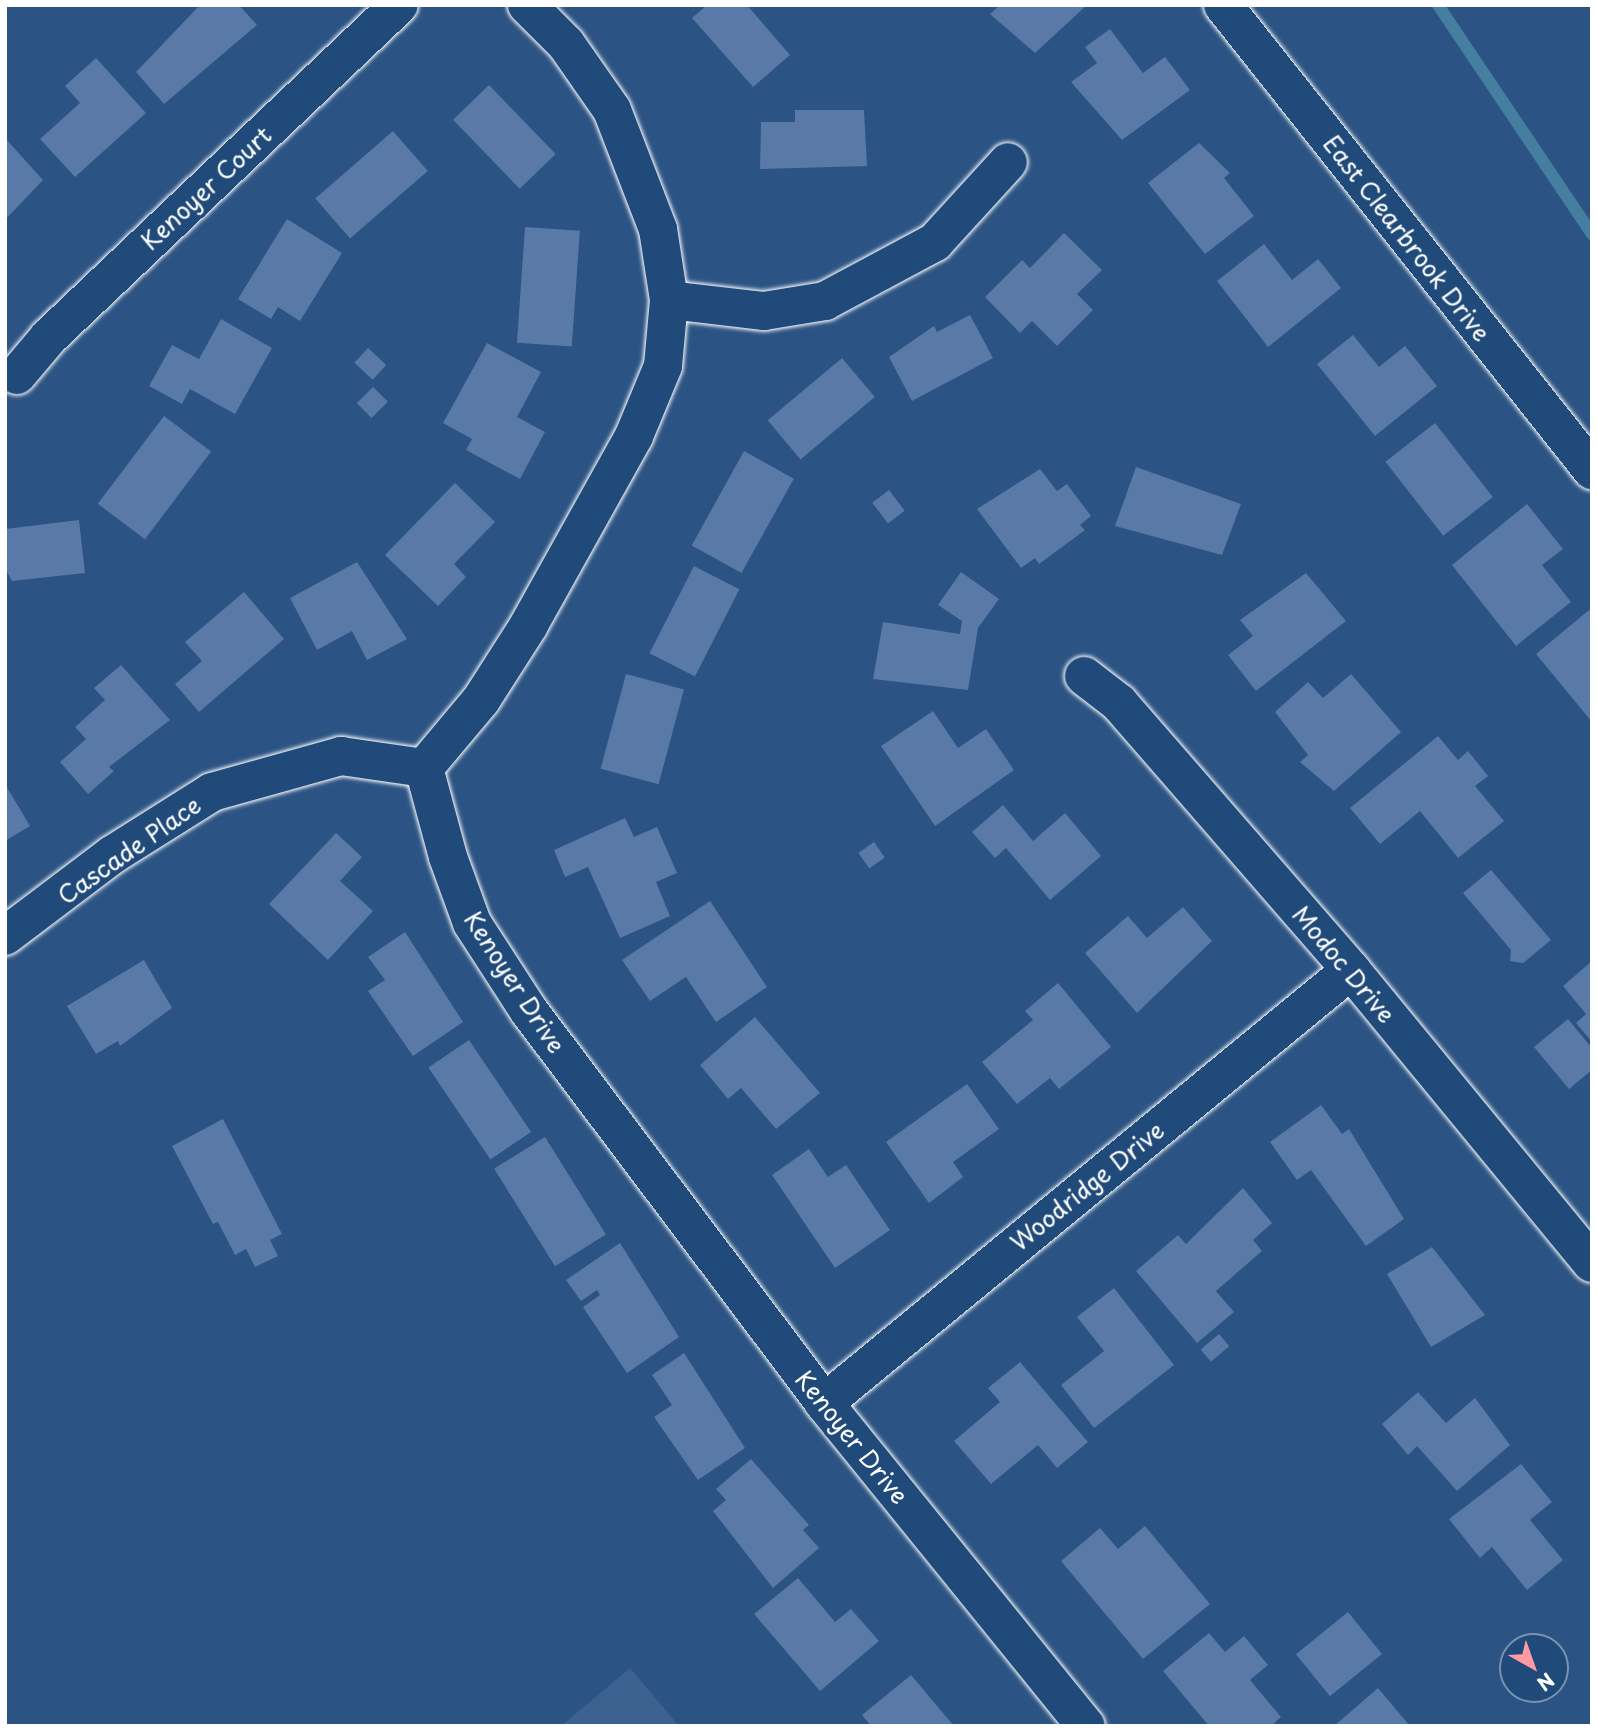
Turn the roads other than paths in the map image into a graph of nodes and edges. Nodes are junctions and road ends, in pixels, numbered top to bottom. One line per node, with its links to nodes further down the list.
1 (399, 5): 6 (street, Kenoyer Court)
2 (527, 5): 5 (street)
3 (1223, 5): 7 (street, East Clearbrook Drive)
4 (1008, 162): 5 (street)
5 (669, 300): 9 (street)
6 (17, 375)
7 (1592, 470)
8 (1084, 676): 11 (street, Modoc Drive)
9 (424, 768): 10 (street, Cascade Place); 13 (street, Kenoyer Drive)
10 (5, 936)
11 (1351, 970): 12 (street, Modoc Drive); 13 (street, Woodridge Drive)
12 (1592, 1263)
13 (824, 1403): 14 (street, Kenoyer Drive)
14 (1086, 1726)

